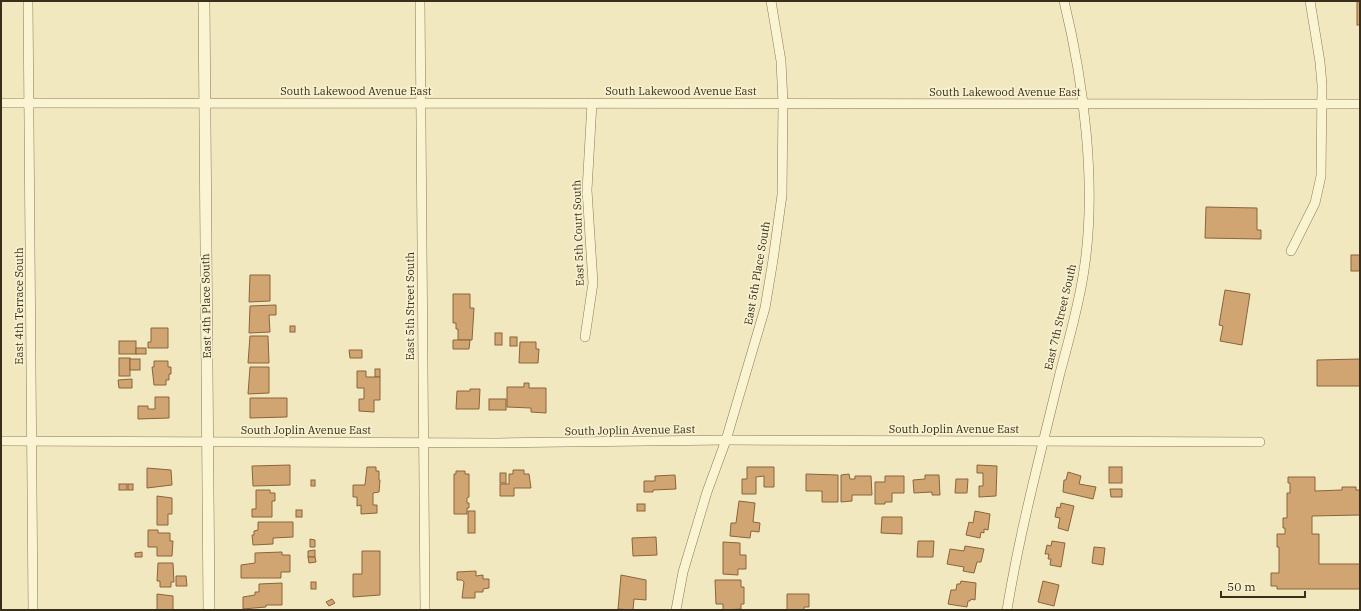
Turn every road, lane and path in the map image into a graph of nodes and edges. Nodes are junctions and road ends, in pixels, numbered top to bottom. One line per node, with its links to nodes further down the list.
1 (28, 1): 8 (street, East 4th Terrace South)
2 (204, 1): 12 (street, East 4th Place South)
3 (420, 1): 9 (street, East 5th Street South)
4 (771, 1): 13 (street, East 5th Place South)
5 (1064, 1): 14 (street, East 7th Street South)
6 (1310, 1): 11 (street)
7 (1, 103): 8 (street, South Lakewood Avenue East)
8 (29, 103): 12 (street, South Lakewood Avenue East); 20 (street, East 4th Terrace South)
9 (420, 103): 10 (street, South Lakewood Avenue East); 12 (street, South Lakewood Avenue East); 23 (street, East 5th Street South)
10 (592, 103): 13 (street, South Lakewood Avenue East); 17 (street, East 5th Court South)
11 (1323, 103): 14 (street, South Lakewood Avenue East); 15 (street, South Lakewood Avenue East); 16 (street)
12 (204, 104): 21 (street, East 4th Place South)
13 (784, 104): 14 (street, South Lakewood Avenue East); 18 (street, East 5th Place South)
14 (1083, 104): 22 (street, East 7th Street South)
15 (1360, 104)
16 (1291, 251)
17 (585, 337)
18 (726, 440): 22 (street, South Joplin Avenue East); 23 (street, South Joplin Avenue East); 28 (street, East 5th Place South)
19 (1, 441): 20 (street, South Joplin Avenue East)
20 (32, 441): 21 (street, South Joplin Avenue East); 25 (street, East 4th Terrace South)
21 (207, 441): 23 (street, South Joplin Avenue East); 26 (street, East 4th Place South)
22 (1044, 441): 24 (street, South Joplin Avenue East); 29 (street, East 7th Street South)
23 (424, 442): 27 (street, East 5th Street South)
24 (1260, 442)
25 (33, 610)
26 (209, 610)
27 (425, 610)
28 (676, 610)
29 (1006, 610)

